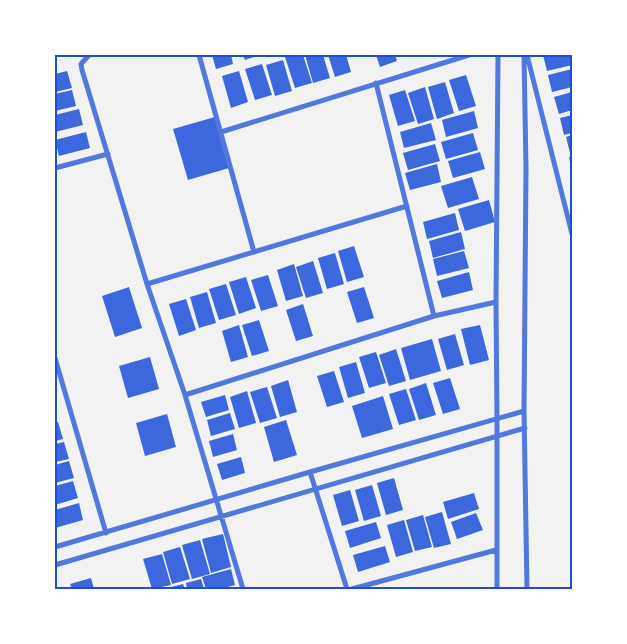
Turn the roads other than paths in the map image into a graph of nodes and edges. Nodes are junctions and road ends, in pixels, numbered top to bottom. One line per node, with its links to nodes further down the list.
1 (89, 55): 8 (street)
2 (199, 55): 7 (street)
3 (469, 55): 6 (street)
4 (498, 55): 14 (street)
5 (526, 55): 11 (street); 18 (street)
6 (376, 83): 7 (street); 10 (street)
7 (221, 132): 12 (street)
8 (108, 154): 9 (street); 13 (street)
9 (55, 168)
10 (407, 206): 12 (street); 15 (street)
11 (572, 234)
12 (254, 252): 13 (street)
13 (147, 284): 17 (street)
14 (496, 302): 15 (street); 19 (street)
15 (434, 316): 17 (street)
16 (55, 358): 26 (street)
17 (185, 395): 24 (street)
18 (524, 411): 19 (street); 20 (street)
19 (498, 418): 21 (street); 22 (street)
20 (525, 428): 21 (street); 34 (street)
21 (496, 437): 23 (street); 28 (street)
22 (310, 472): 23 (street); 24 (street)
23 (314, 490): 25 (street); 31 (street)
24 (217, 499): 25 (street); 26 (street)
25 (221, 517): 29 (street); 30 (street)
26 (106, 533): 27 (street)
27 (55, 547)
28 (496, 550): 32 (street); 33 (street)
29 (55, 565)
30 (243, 589)
31 (347, 589)
32 (352, 589)
33 (497, 589)
34 (526, 589)

